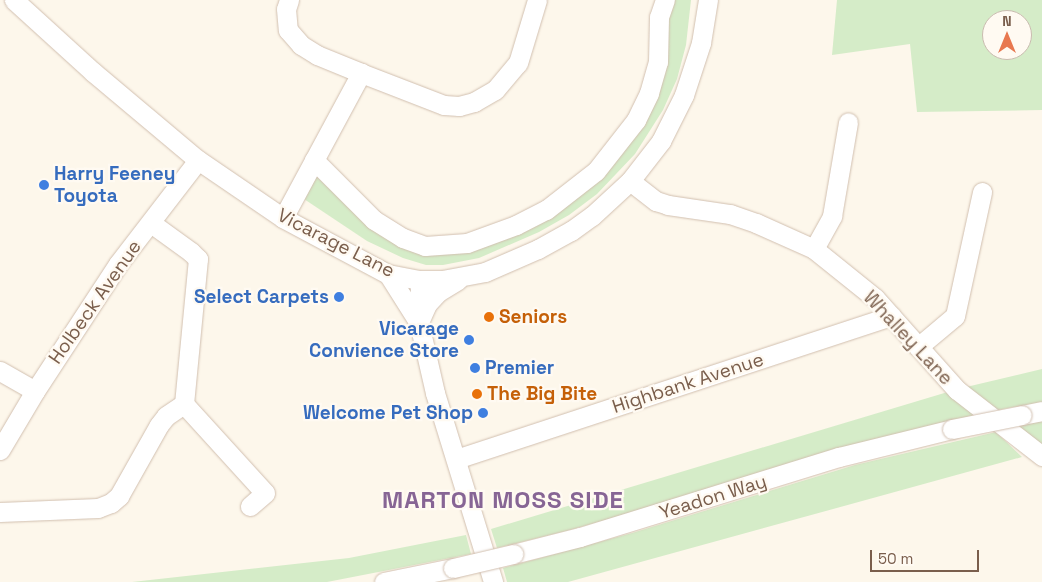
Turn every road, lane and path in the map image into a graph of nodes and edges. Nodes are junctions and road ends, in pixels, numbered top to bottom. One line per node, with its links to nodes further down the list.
1 (14, 0): 8 (street, Vicarage Lane)
2 (289, 0): 6 (street)
3 (537, 0): 6 (street)
4 (665, 0): 9 (street, Vicarage Lane)
5 (708, 0): 10 (street)
6 (361, 74): 9 (street)
7 (848, 122): 14 (street)
8 (198, 160): 12 (street, Vicarage Lane); 13 (street, Holbeck Avenue)
9 (314, 160): 12 (street)
10 (630, 181): 14 (street, Whalley Lane); 16 (street)
11 (982, 192): 20 (street)
12 (283, 218): 15 (street, Vicarage Lane)
13 (151, 223): 22 (street, Holbeck Avenue); 23 (street)
14 (814, 250): 18 (street, Whalley Lane)
15 (388, 274): 17 (street, Vicarage Lane); 19 (street)
16 (461, 278): 17 (street); 19 (street)
17 (420, 280): 19 (street, Vicarage Lane)
18 (891, 316): 20 (street, Whalley Lane); 27 (street, Highbank Avenue)
19 (419, 323): 27 (street, Vicarage Lane)
20 (918, 347): 26 (street, Whalley Lane)
21 (0, 371): 22 (street)
22 (35, 391): 25 (street, Holbeck Avenue)
23 (184, 404): 28 (street); 29 (street)
24 (1042, 412): 30 (street, Yeadon Way, bridge)
25 (0, 450)
26 (1042, 456)
27 (456, 459): 31 (street, Vicarage Lane)
28 (250, 506)
29 (0, 512)
30 (384, 582)
31 (493, 582)

